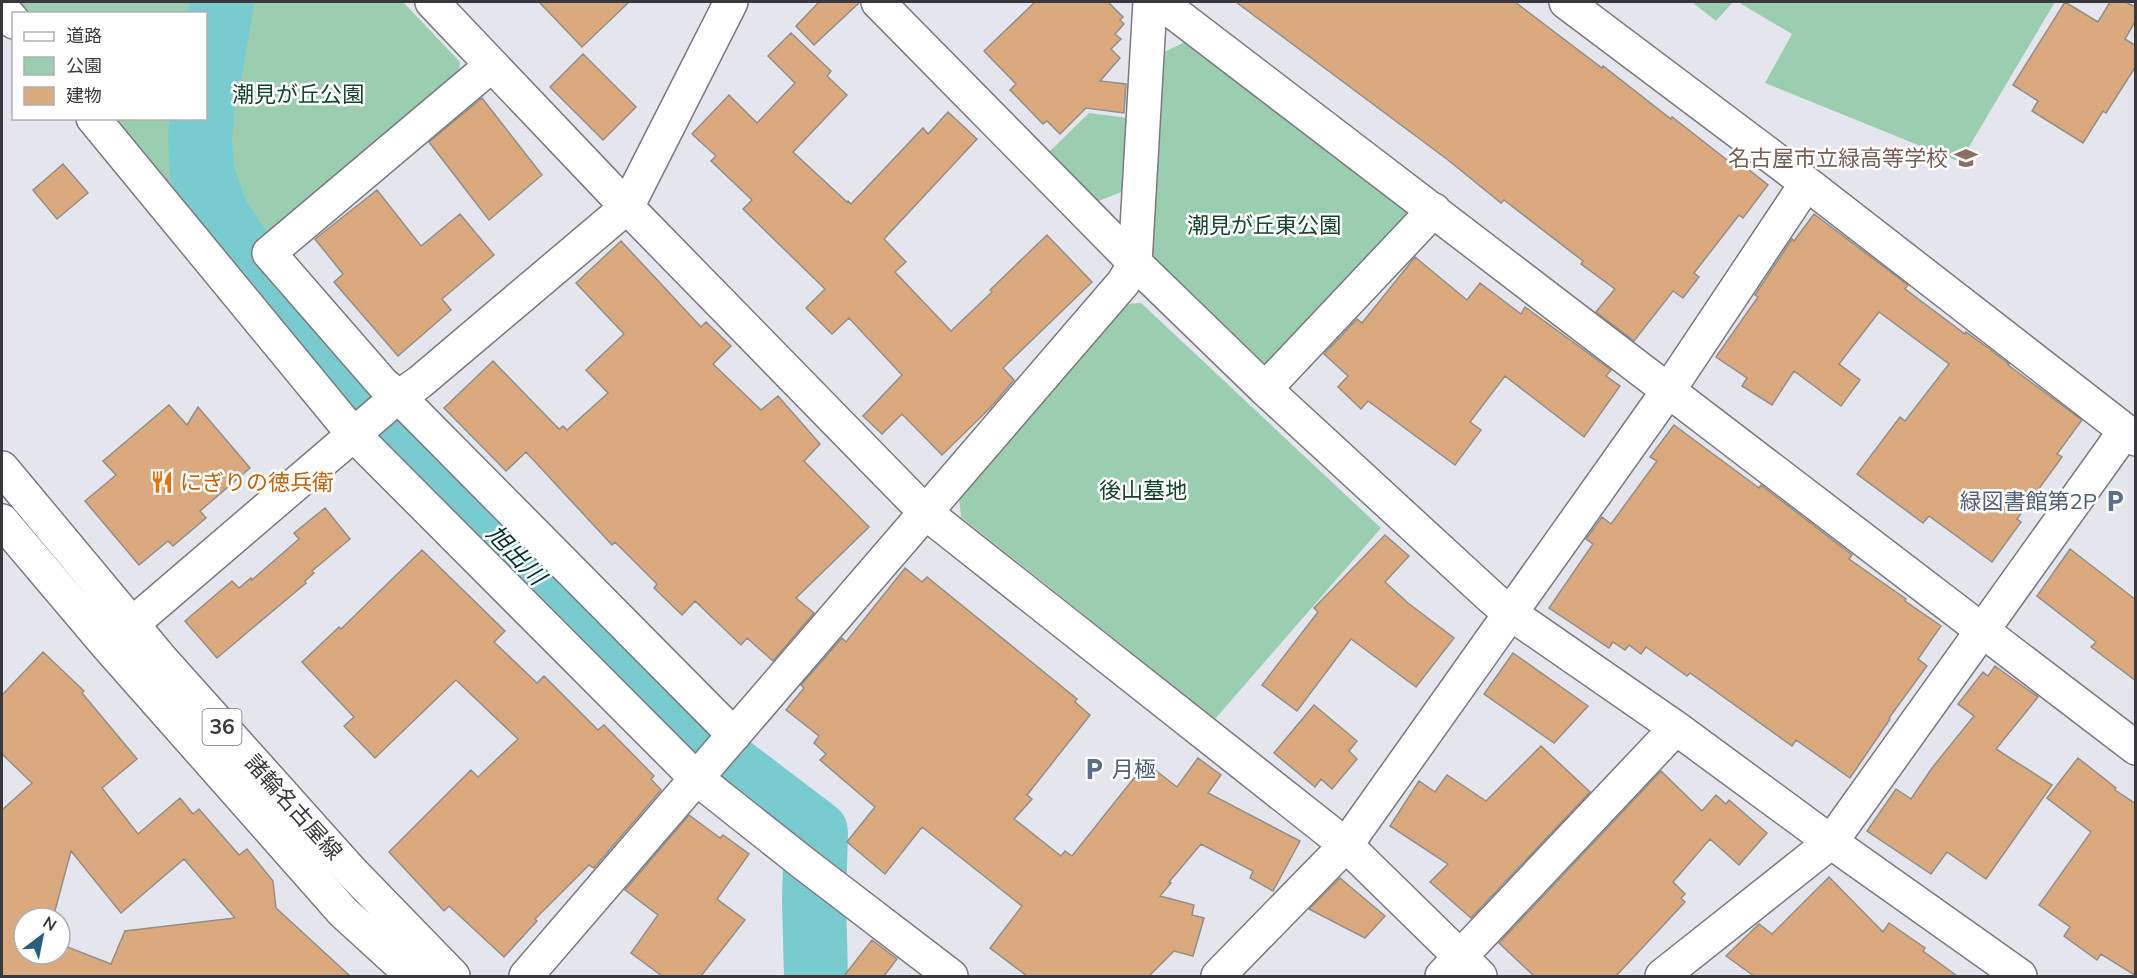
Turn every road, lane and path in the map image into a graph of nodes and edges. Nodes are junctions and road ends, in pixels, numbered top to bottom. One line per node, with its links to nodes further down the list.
1 (432, 2): 9 (street)
2 (731, 2): 12 (street)
3 (878, 2): 14 (street)
4 (1150, 2): 14 (street)
5 (1160, 2): 13 (street)
6 (1566, 2): 11 (street)
7 (2, 8): 8 (street)
8 (12, 20)
9 (492, 65): 12 (street); 17 (street)
10 (95, 120): 17 (street)
11 (1806, 184): 16 (street); 18 (street)
12 (627, 207): 17 (street); 20 (street)
13 (1434, 210): 15 (street); 16 (street)
14 (1135, 263): 15 (street); 20 (street)
15 (1265, 389): 22 (street)
16 (1668, 390): 22 (street); 24 (street)
17 (377, 415): 23 (street); 28 (street); 28 (street)
18 (2131, 435): 24 (street)
19 (2, 468): 23 (street, 諸輪名古屋線 / 36)
20 (926, 513): 28 (street); 30 (street)
21 (2, 520): 25 (street, 諸輪名古屋線 / 36)
22 (1510, 614): 26 (street); 30 (street)
23 (133, 624): 25 (street); 34 (street, 諸輪名古屋線 / 36)
24 (1983, 631): 27 (street); 29 (street)
25 (107, 645): 33 (street, 諸輪名古屋線 / 36)
26 (1676, 728): 29 (street); 31 (street)
27 (2136, 748)
28 (716, 756): 35 (street); 36 (street)
29 (1831, 842): 32 (street); 38 (street)
30 (1347, 845): 31 (street); 37 (street)
31 (1460, 970)
32 (1680, 972)
33 (413, 976)
34 (453, 976)
35 (526, 976)
36 (951, 976)
37 (1218, 976)
38 (2020, 976)

